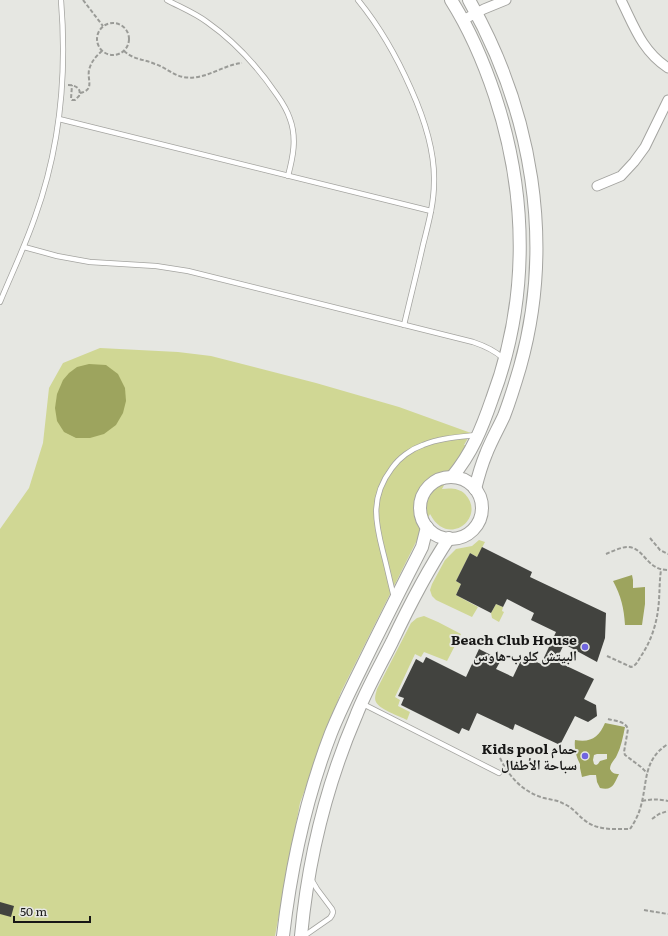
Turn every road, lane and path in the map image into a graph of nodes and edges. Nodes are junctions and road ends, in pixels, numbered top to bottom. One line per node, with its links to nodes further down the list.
1 (61, 0): 16 (lane)
2 (83, 0): 11 (path)
3 (167, 0): 14 (lane)
4 (358, 0): 23 (lane)
5 (470, 0): 8 (street); 9 (street)
6 (506, 0): 9 (street)
7 (621, 0): 15 (street)
8 (454, 4): 10 (street)
9 (476, 13): 10 (street); 30 (street)
10 (462, 20): 27 (street)
11 (103, 26): 12 (path); 13 (path)
12 (102, 51): 13 (path); 18 (path)
13 (124, 51): 14 (path)
14 (252, 63): 21 (lane)
15 (668, 68)
16 (62, 84): 17 (path); 20 (lane)
17 (72, 85): 18 (path); 18 (path)
18 (80, 93)
19 (668, 100): 22 (street)
20 (59, 119): 21 (lane); 24 (lane)
21 (288, 176): 23 (lane)
22 (597, 186)
23 (431, 212): 26 (lane)
24 (24, 247): 25 (lane); 26 (lane)
25 (0, 302)
26 (404, 325): 27 (lane)
27 (505, 360): 28 (street)
28 (478, 435): 29 (street); 38 (lane)
29 (452, 477): 30 (street); 31 (street)
30 (475, 489): 32 (street)
31 (428, 527): 32 (street); 38 (street)
32 (449, 538): 40 (street)
33 (650, 538): 35 (path)
34 (606, 554): 36 (path)
35 (668, 554)
36 (661, 570): 37 (path); 39 (path)
37 (668, 570)
38 (395, 600): 53 (street)
39 (607, 656)
40 (361, 703): 45 (lane); 50 (street)
41 (608, 719): 44 (path)
42 (668, 744): 44 (path)
43 (500, 758): 47 (path)
44 (647, 773): 47 (path)
45 (499, 774)
46 (668, 801): 47 (path)
47 (642, 802)
48 (668, 811): 49 (path)
49 (652, 819)
50 (310, 872): 54 (street); 55 (lane)
51 (644, 910): 52 (path)
52 (668, 914)
53 (283, 936)
54 (301, 936)
55 (304, 936)

